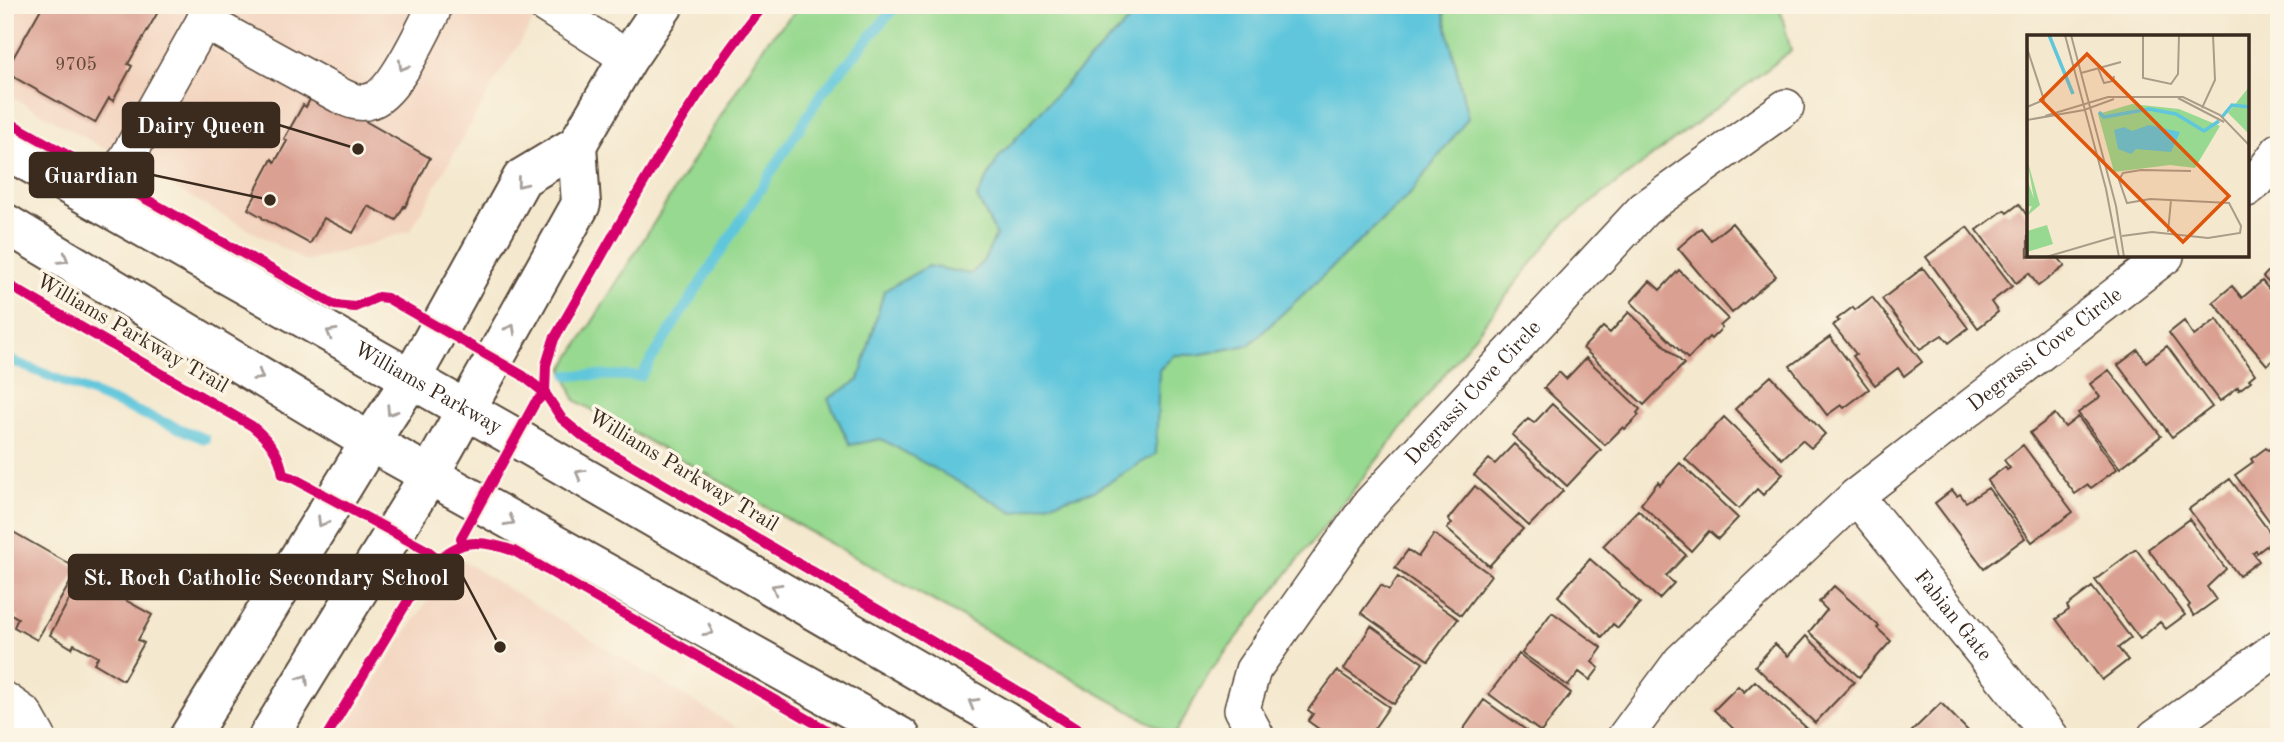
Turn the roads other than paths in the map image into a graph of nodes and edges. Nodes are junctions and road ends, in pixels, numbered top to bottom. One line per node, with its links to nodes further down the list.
1 (433, 5): 4 (street, one-way to 4)
2 (545, 5): 5 (street)
3 (664, 5): 5 (main road)
4 (209, 13): 11 (street)
5 (628, 58): 7 (main road)
6 (1786, 107): 26 (street, Degrassi Cove Circle)
7 (577, 145): 14 (main road, one-way to 14); 15 (main road, one-way to 7)
8 (5, 149): 11 (main road, Williams Parkway)
9 (2279, 152): 10 (street)
10 (2249, 187)
11 (101, 204): 14 (main road, Williams Parkway, one-way to 11)
12 (5, 223): 16 (main road, one-way to 16)
13 (2165, 257): 18 (street, Degrassi Cove Circle)
14 (411, 379): 15 (main road, Williams Parkway); 16 (main road, one-way to 16)
15 (465, 410): 17 (main road); 25 (main road, Williams Parkway, one-way to 15)
16 (370, 442): 17 (main road); 22 (main road, one-way to 22)
17 (430, 474): 23 (main road, one-way to 17); 24 (main road, one-way to 24)
18 (1856, 496): 27 (street, Degrassi Cove Circle); 28 (street, Fabian Gate)
19 (2279, 647): 29 (street)
20 (5, 700): 21 (street)
21 (38, 737)
22 (189, 737)
23 (268, 737)
24 (901, 737)
25 (1032, 737)
26 (1257, 737)
27 (1625, 737)
28 (2051, 737)
29 (2155, 737)

